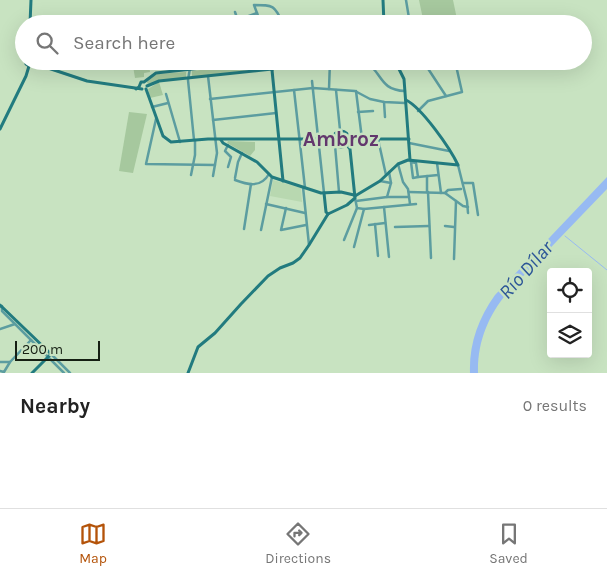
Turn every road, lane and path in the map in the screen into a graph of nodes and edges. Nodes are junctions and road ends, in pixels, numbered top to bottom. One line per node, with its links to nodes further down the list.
1 (31, 0): 6 (street)
2 (383, 0): 10 (street)
3 (406, 0): 11 (street)
4 (235, 12): 7 (street)
5 (257, 13): 8 (street); 9 (street)
6 (30, 15)
7 (236, 15)
8 (253, 15)
9 (279, 15)
10 (384, 15)
11 (408, 15)
12 (27, 70): 48 (street)
13 (55, 70): 26 (street)
14 (188, 70): 23 (street); 25 (street)
15 (262, 70): 22 (street)
16 (271, 70): 33 (street)
17 (330, 70): 28 (street)
18 (375, 70): 32 (street)
19 (400, 70): 32 (street)
20 (428, 70): 35 (street)
21 (457, 70): 35 (street)
22 (208, 76): 23 (street); 36 (street)
23 (189, 78): 26 (street); 57 (street)
24 (312, 81): 27 (street)
25 (144, 82): 26 (street); 26 (street)
26 (142, 88): 40 (street)
27 (313, 88): 28 (street); 29 (street); 53 (street)
28 (329, 89): 30 (street)
29 (294, 90): 33 (street); 52 (street)
30 (336, 90): 31 (street); 49 (street)
31 (356, 91): 39 (street); 43 (street)
32 (405, 91): 37 (street)
33 (274, 92): 36 (street); 44 (street)
34 (166, 94): 38 (street)
35 (446, 96): 42 (street)
36 (210, 99): 47 (street)
37 (406, 101): 39 (street); 42 (street); 60 (street)
38 (168, 102): 40 (street); 61 (street)
39 (384, 102): 45 (street)
40 (152, 107): 46 (street)
41 (373, 111): 43 (street)
42 (418, 111): 65 (street)
43 (358, 112): 55 (street)
44 (276, 113): 47 (street); 51 (street)
45 (385, 117)
46 (156, 119): 61 (street); 70 (street)
47 (213, 120): 58 (street)
48 (0, 129)
49 (340, 130): 50 (street); 54 (street)
50 (348, 137): 50 (street); 55 (street); 64 (street)
51 (279, 139): 52 (street); 59 (street); 81 (street)
52 (300, 139): 53 (street); 86 (street)
53 (318, 139): 54 (street); 91 (street)
54 (332, 139): 63 (street)
55 (362, 139): 56 (street)
56 (378, 139): 60 (street); 74 (street)
57 (195, 140): 58 (street); 61 (street); 70 (street)
58 (215, 140): 59 (street); 72 (street)
59 (222, 140): 62 (street)
60 (409, 141): 65 (street); 67 (street)
61 (180, 142)
62 (228, 145): 66 (street); 73 (street)
63 (335, 145): 64 (street); 88 (street)
64 (347, 145): 96 (street)
65 (451, 150): 71 (street)
66 (243, 154): 78 (street); 85 (street)
67 (410, 160): 68 (street); 69 (street)
68 (437, 163): 71 (street); 76 (street)
69 (398, 164): 74 (street); 89 (street)
70 (193, 165): 72 (street); 75 (street)
71 (458, 165): 84 (street)
72 (215, 166): 77 (street)
73 (228, 167)
74 (387, 173): 82 (street); 83 (street)
75 (191, 175)
76 (438, 175): 79 (street); 92 (street)
77 (213, 176)
78 (271, 176): 81 (street); 85 (street); 98 (street)
79 (427, 176): 80 (street); 90 (street)
80 (418, 177): 80 (street)
81 (283, 180): 86 (street)
82 (380, 181): 83 (street); 96 (street)
83 (391, 183): 94 (street)
84 (463, 183): 102 (street); 109 (street)
85 (251, 184): 118 (street)
86 (304, 187): 91 (street); 106 (street)
87 (461, 189): 93 (street)
88 (339, 192): 91 (street); 96 (street)
89 (409, 192): 90 (street); 95 (street)
90 (427, 192): 92 (street); 115 (street)
91 (324, 193): 108 (street)
92 (440, 193): 93 (street)
93 (445, 193): 97 (street)
94 (387, 197): 95 (street); 96 (street)
95 (409, 197): 99 (street)
96 (355, 198): 104 (street); 108 (street)
97 (456, 201): 102 (street); 117 (street)
98 (266, 204): 103 (street); 119 (street)
99 (410, 204): 100 (street); 101 (street)
100 (416, 204)
101 (384, 207): 105 (street); 110 (street)
102 (468, 207): 107 (street)
103 (286, 208): 106 (street); 112 (street)
104 (357, 208): 105 (street); 120 (street)
105 (364, 209): 122 (street)
106 (305, 213): 112 (street)
107 (468, 213)
108 (328, 214): 121 (street)
109 (478, 215)
110 (385, 223): 111 (street); 124 (street)
111 (375, 224): 113 (street); 123 (street)
112 (306, 225): 121 (street)
113 (369, 225)
114 (395, 226): 115 (street)
115 (430, 226): 125 (street)
116 (445, 226): 117 (street)
117 (454, 227): 126 (street)
118 (244, 229)
119 (261, 230)
120 (344, 240)
121 (309, 245): 138 (street)
122 (354, 247)
123 (378, 256)
124 (389, 257)
125 (431, 258)
126 (454, 259)
127 (0, 306): 128 (street)
128 (16, 323): 129 (street); 130 (street)
129 (0, 329)
130 (33, 339): 131 (street); 133 (street)
131 (49, 355): 135 (street); 136 (street); 137 (street)
132 (0, 362): 133 (street)
133 (10, 362): 134 (street)
134 (2, 372)
135 (33, 372)
136 (64, 373)
137 (70, 373)
138 (188, 373)

